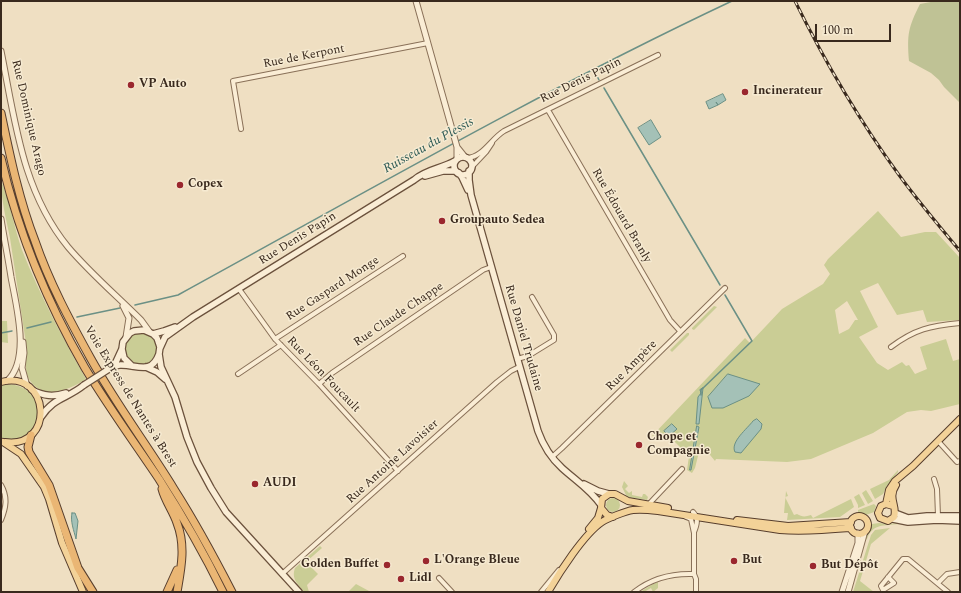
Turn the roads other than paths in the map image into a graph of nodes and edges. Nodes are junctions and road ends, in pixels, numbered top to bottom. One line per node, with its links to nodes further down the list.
1 (416, 1): 2 (street)
2 (428, 43): 7 (street, Rue de Kerpont); 9 (street)
3 (1, 51): 23 (street, Rue Dominique Arago)
4 (658, 56): 5 (street, Rue Denis Papin)
5 (548, 110): 8 (street, Rue Denis Papin); 27 (street, Rue Édouard Branly)
6 (1, 113): 87 (highway, Voie Express de Nantes à Brest)
7 (241, 129)
8 (494, 139): 11 (street, Rue Denis Papin); 13 (street, Rue Denis Papin)
9 (457, 147): 11 (street); 12 (street)
10 (1, 158): 58 (highway, Voie Express de Nantes à Brest)
11 (466, 158): 12 (main road); 13 (main road)
12 (456, 160): 14 (main road); 15 (main road, Rue Denis Papin)
13 (470, 170): 14 (main road); 16 (main road, Rue Daniel Trudaine)
14 (457, 172): 15 (main road, Rue Denis Papin); 16 (main road, Rue Daniel Trudaine)
15 (414, 180): 20 (main road, Rue Denis Papin)
16 (471, 195): 19 (main road, Rue Daniel Trudaine)
17 (1, 218): 25 (street)
18 (403, 256): 30 (street, Rue Gaspard Monge)
19 (491, 267): 35 (main road, Rue Daniel Trudaine); 43 (street, Rue Claude Chappe)
20 (239, 288): 24 (main road, Rue Denis Papin); 30 (street, Rue Léon Foucault)
21 (725, 288): 27 (street, Rue Ampère)
22 (532, 297): 35 (street)
23 (130, 312): 28 (street, Rue Dominique Arago); 29 (street)
24 (193, 317): 28 (main road, Rue Denis Papin); 34 (main road, Rue Denis Papin)
25 (19, 322): 42 (street); 45 (street)
26 (960, 323): 32 (street)
27 (680, 331): 51 (street, Rue Ampère)
28 (151, 332): 29 (main road); 34 (main road)
29 (126, 337): 33 (main road)
30 (274, 340): 31 (street, Rue Léon Foucault)
31 (280, 346): 40 (street); 43 (street, Rue Léon Foucault)
32 (890, 347)
33 (122, 349): 36 (main road); 39 (main road)
34 (160, 351): 37 (main road); 41 (main road)
35 (517, 359): 38 (main road, Rue Daniel Trudaine)
36 (134, 367): 37 (main road); 39 (main road)
37 (146, 367): 41 (main road)
38 (519, 367): 51 (main road, Rue Daniel Trudaine); 55 (street, Rue Antoine Lavoisier)
39 (109, 369): 44 (main road, bridge)
40 (238, 374)
41 (167, 380): 84 (main road)
42 (4, 382): 45 (main road)
43 (319, 384): 55 (street, Rue Léon Foucault)
44 (84, 385): 45 (main road); 46 (main road)
45 (30, 388): 46 (main road)
46 (41, 417): 48 (main road)
47 (960, 419): 50 (main road)
48 (29, 436): 49 (main road); 91 (main road); 92 (highway)
49 (2, 441): 90 (main road)
50 (938, 441): 52 (street); 53 (main road)
51 (552, 457): 56 (main road, Rue Daniel Trudaine)
52 (960, 461)
53 (913, 466): 63 (main road); 65 (main road)
54 (682, 469): 62 (street)
55 (398, 471): 84 (street, Rue Antoine Lavoisier)
56 (572, 476): 60 (main road, Rue Daniel Trudaine); 64 (main road, Rue Daniel Trudaine)
57 (934, 479): 71 (street)
58 (159, 480): 81 (highway); 95 (highway, Voie Express de Nantes à Brest)
59 (1, 485): 74 (street)
60 (609, 494): 61 (main road); 64 (main road)
61 (622, 498): 62 (main road); 66 (main road)
62 (648, 504): 68 (main road)
63 (886, 504): 65 (main road); 69 (main road)
64 (601, 506): 73 (main road); 82 (main road)
65 (893, 506): 70 (main road)
66 (620, 514): 67 (main road); 73 (main road)
67 (683, 514): 68 (main road); 79 (street)
68 (694, 514): 77 (main road); 79 (street)
69 (879, 516): 70 (main road); 75 (main road)
70 (894, 516): 71 (main road); 76 (main road)
71 (938, 516): 72 (main road)
72 (960, 516)
73 (613, 517): 101 (main road)
74 (1, 520)
75 (866, 521): 77 (main road); 78 (main road)
76 (960, 521)
77 (851, 525): 80 (main road)
78 (865, 531): 80 (main road); 105 (street)
79 (694, 533): 85 (street)
80 (858, 533): 104 (street)
81 (182, 543): 93 (highway); 94 (highway)
82 (560, 568): 100 (street); 101 (main road)
83 (960, 572): 89 (street)
84 (282, 574): 98 (main road)
85 (694, 574): 102 (street); 103 (street)
86 (888, 577): 89 (street)
87 (225, 578): 96 (highway, Voie Express de Nantes à Brest); 97 (highway)
88 (439, 578): 99 (street)
89 (938, 583): 106 (street)
90 (83, 592)
91 (86, 592)
92 (93, 592)
93 (167, 592)
94 (177, 592)
95 (223, 592)
96 (232, 592)
97 (237, 592)
98 (299, 592)
99 (452, 592)
100 (541, 592)
101 (546, 592)
102 (634, 592)
103 (696, 592)
104 (842, 592)
105 (848, 592)
106 (948, 592)

